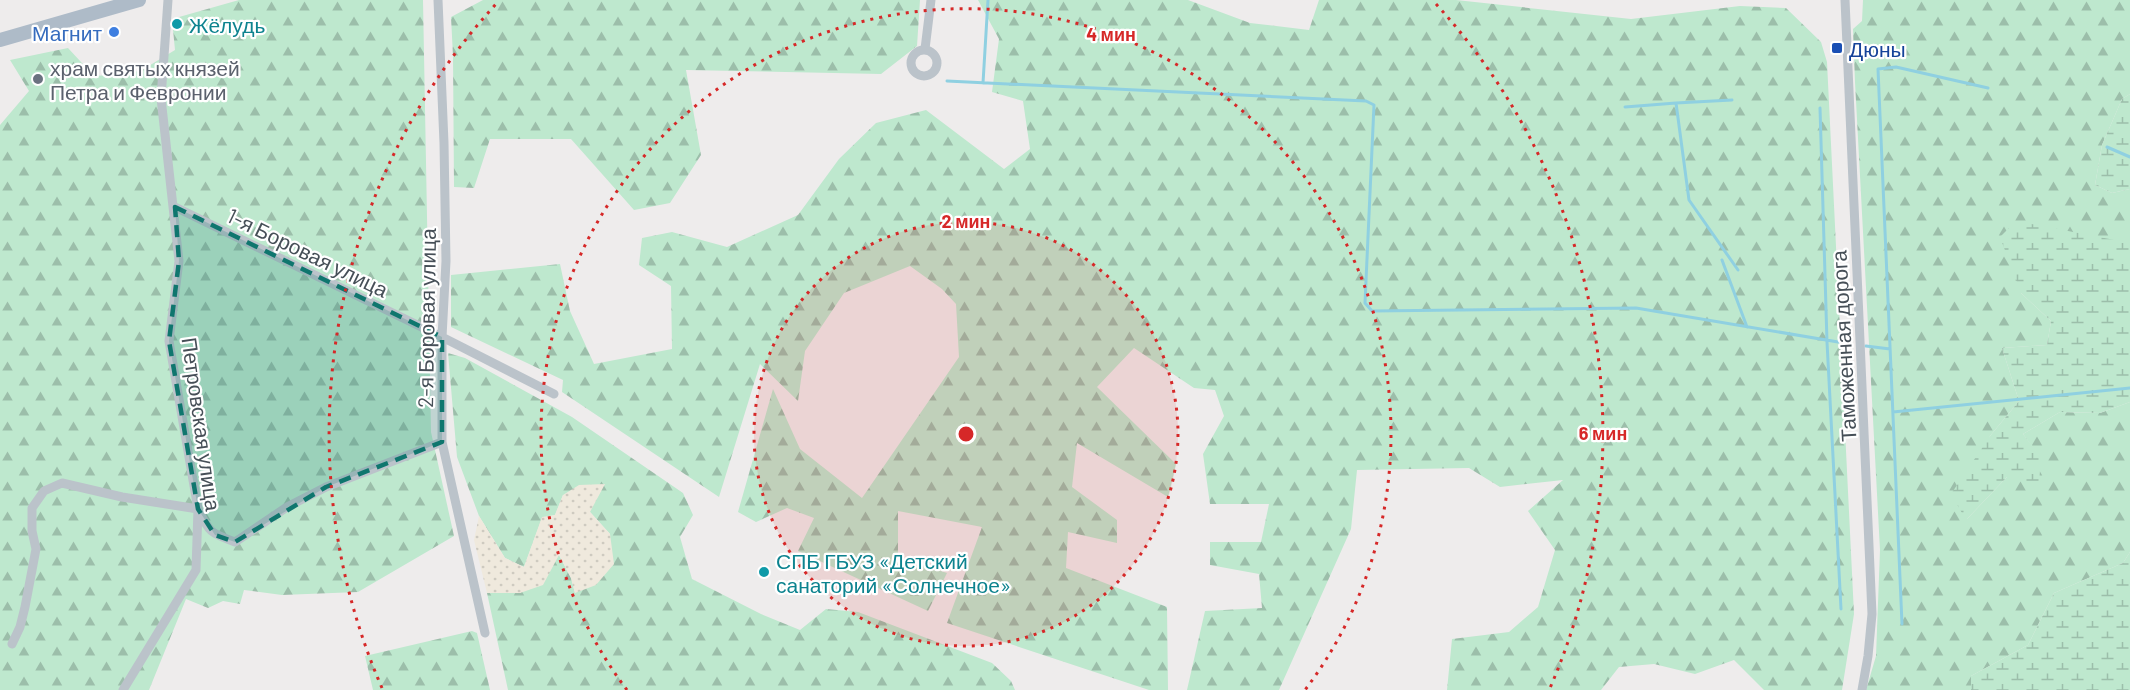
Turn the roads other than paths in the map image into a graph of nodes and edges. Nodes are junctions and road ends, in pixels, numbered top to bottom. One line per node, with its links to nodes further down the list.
1 (139, 0): 6 (main road)
2 (168, 0): 8 (street, Петровская улица)
3 (438, 0): 9 (street, 2-я Боровая улица)
4 (931, 0): 7 (street)
5 (1845, 0): 16 (street, Таможенная дорога)
6 (0, 40)
7 (925, 50)
8 (175, 207): 9 (street, 1-я Боровая улица); 12 (street, Петровская улица)
9 (442, 337): 10 (street, 1-я Боровая улица); 11 (street, 2-я Боровая улица)
10 (554, 394)
11 (442, 442): 12 (street); 13 (street, 2-я Боровая улица)
12 (198, 509): 14 (street); 15 (street, Петровская улица)
13 (485, 633)
14 (12, 644)
15 (123, 690)
16 (1862, 690)

